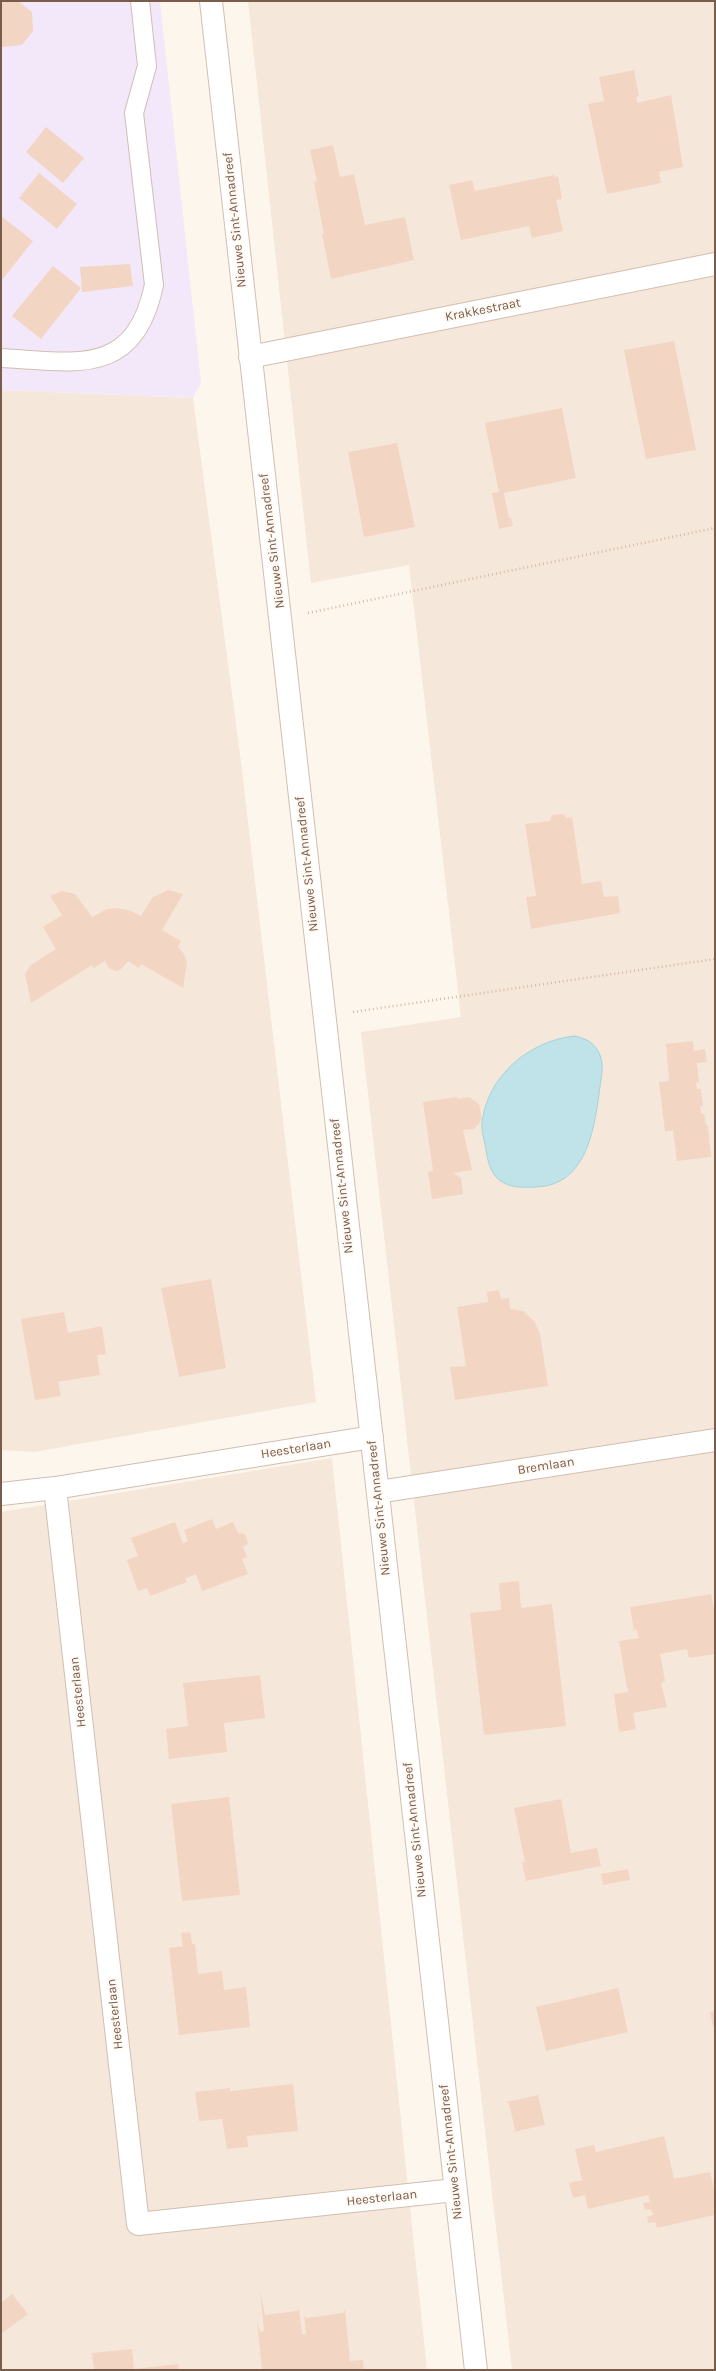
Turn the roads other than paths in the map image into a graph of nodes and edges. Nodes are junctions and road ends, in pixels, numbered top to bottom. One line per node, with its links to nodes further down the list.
1 (140, 1): 5 (lane)
2 (211, 1): 4 (street, Nieuwe Sint-Annadreef)
3 (715, 264): 4 (street, Krakkestraat)
4 (250, 357): 6 (street, Nieuwe Sint-Annadreef)
5 (1, 358)
6 (372, 1437): 8 (street, Heesterlaan); 9 (street, Nieuwe Sint-Annadreef)
7 (715, 1440): 9 (street, Bremlaan)
8 (55, 1488): 10 (street, Heesterlaan); 11 (street, Heesterlaan)
9 (378, 1492): 11 (street, Nieuwe Sint-Annadreef)
10 (1, 1494)
11 (455, 2190): 12 (street, Nieuwe Sint-Annadreef)
12 (476, 2370)

